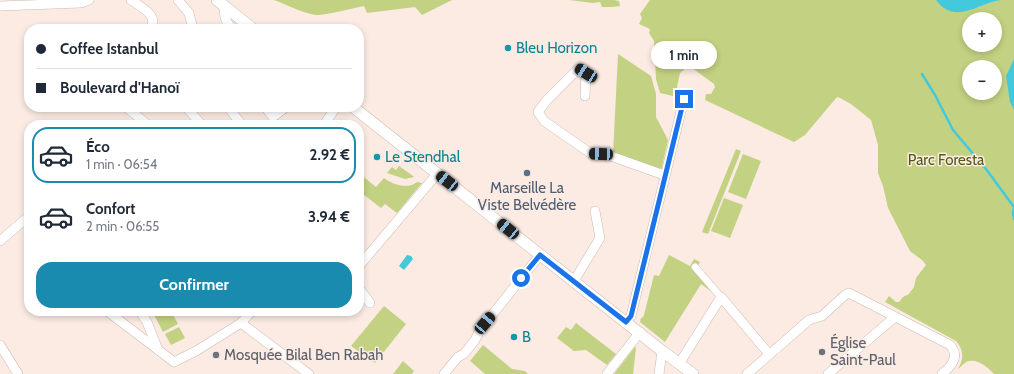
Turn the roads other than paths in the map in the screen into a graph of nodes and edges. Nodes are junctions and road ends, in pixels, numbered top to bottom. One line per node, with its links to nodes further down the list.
1 (89, 0): 5 (street)
2 (131, 0): 6 (street)
3 (178, 0): 7 (street)
4 (220, 3): 8 (street); 9 (street)
5 (0, 6)
6 (154, 24)
7 (192, 24)
8 (228, 24)
9 (247, 24)
10 (585, 96): 22 (street)
11 (684, 99): 22 (street)
12 (132, 112): 18 (street)
13 (190, 112): 19 (street)
14 (232, 112): 20 (street)
15 (269, 112): 16 (street)
16 (280, 112)
17 (360, 112): 21 (street)
18 (142, 120)
19 (198, 120)
20 (238, 120)
21 (437, 174): 26 (street); 27 (street)
22 (664, 175): 37 (street)
23 (595, 211): 29 (street)
24 (24, 220): 25 (street)
25 (0, 241)
26 (540, 255): 29 (street); 47 (street)
27 (364, 260)
28 (695, 267): 31 (street)
29 (574, 281): 37 (street)
30 (364, 295): 32 (street)
31 (721, 297): 43 (street); 44 (street)
32 (370, 303)
33 (114, 316): 41 (street)
34 (144, 316): 41 (street)
35 (247, 316): 38 (street)
36 (895, 317): 43 (street); 52 (street); 53 (street)
37 (626, 322): 39 (street)
38 (241, 323): 41 (street); 46 (street)
39 (640, 332): 42 (street); 48 (street)
40 (0, 345): 45 (street)
41 (158, 350)
42 (662, 351): 44 (street); 49 (street)
43 (769, 354): 51 (street)
44 (679, 364): 50 (street)
45 (18, 374)
46 (309, 374)
47 (444, 374)
48 (607, 374)
49 (659, 374)
50 (693, 374)
51 (747, 374)
52 (828, 374)
53 (942, 374)

